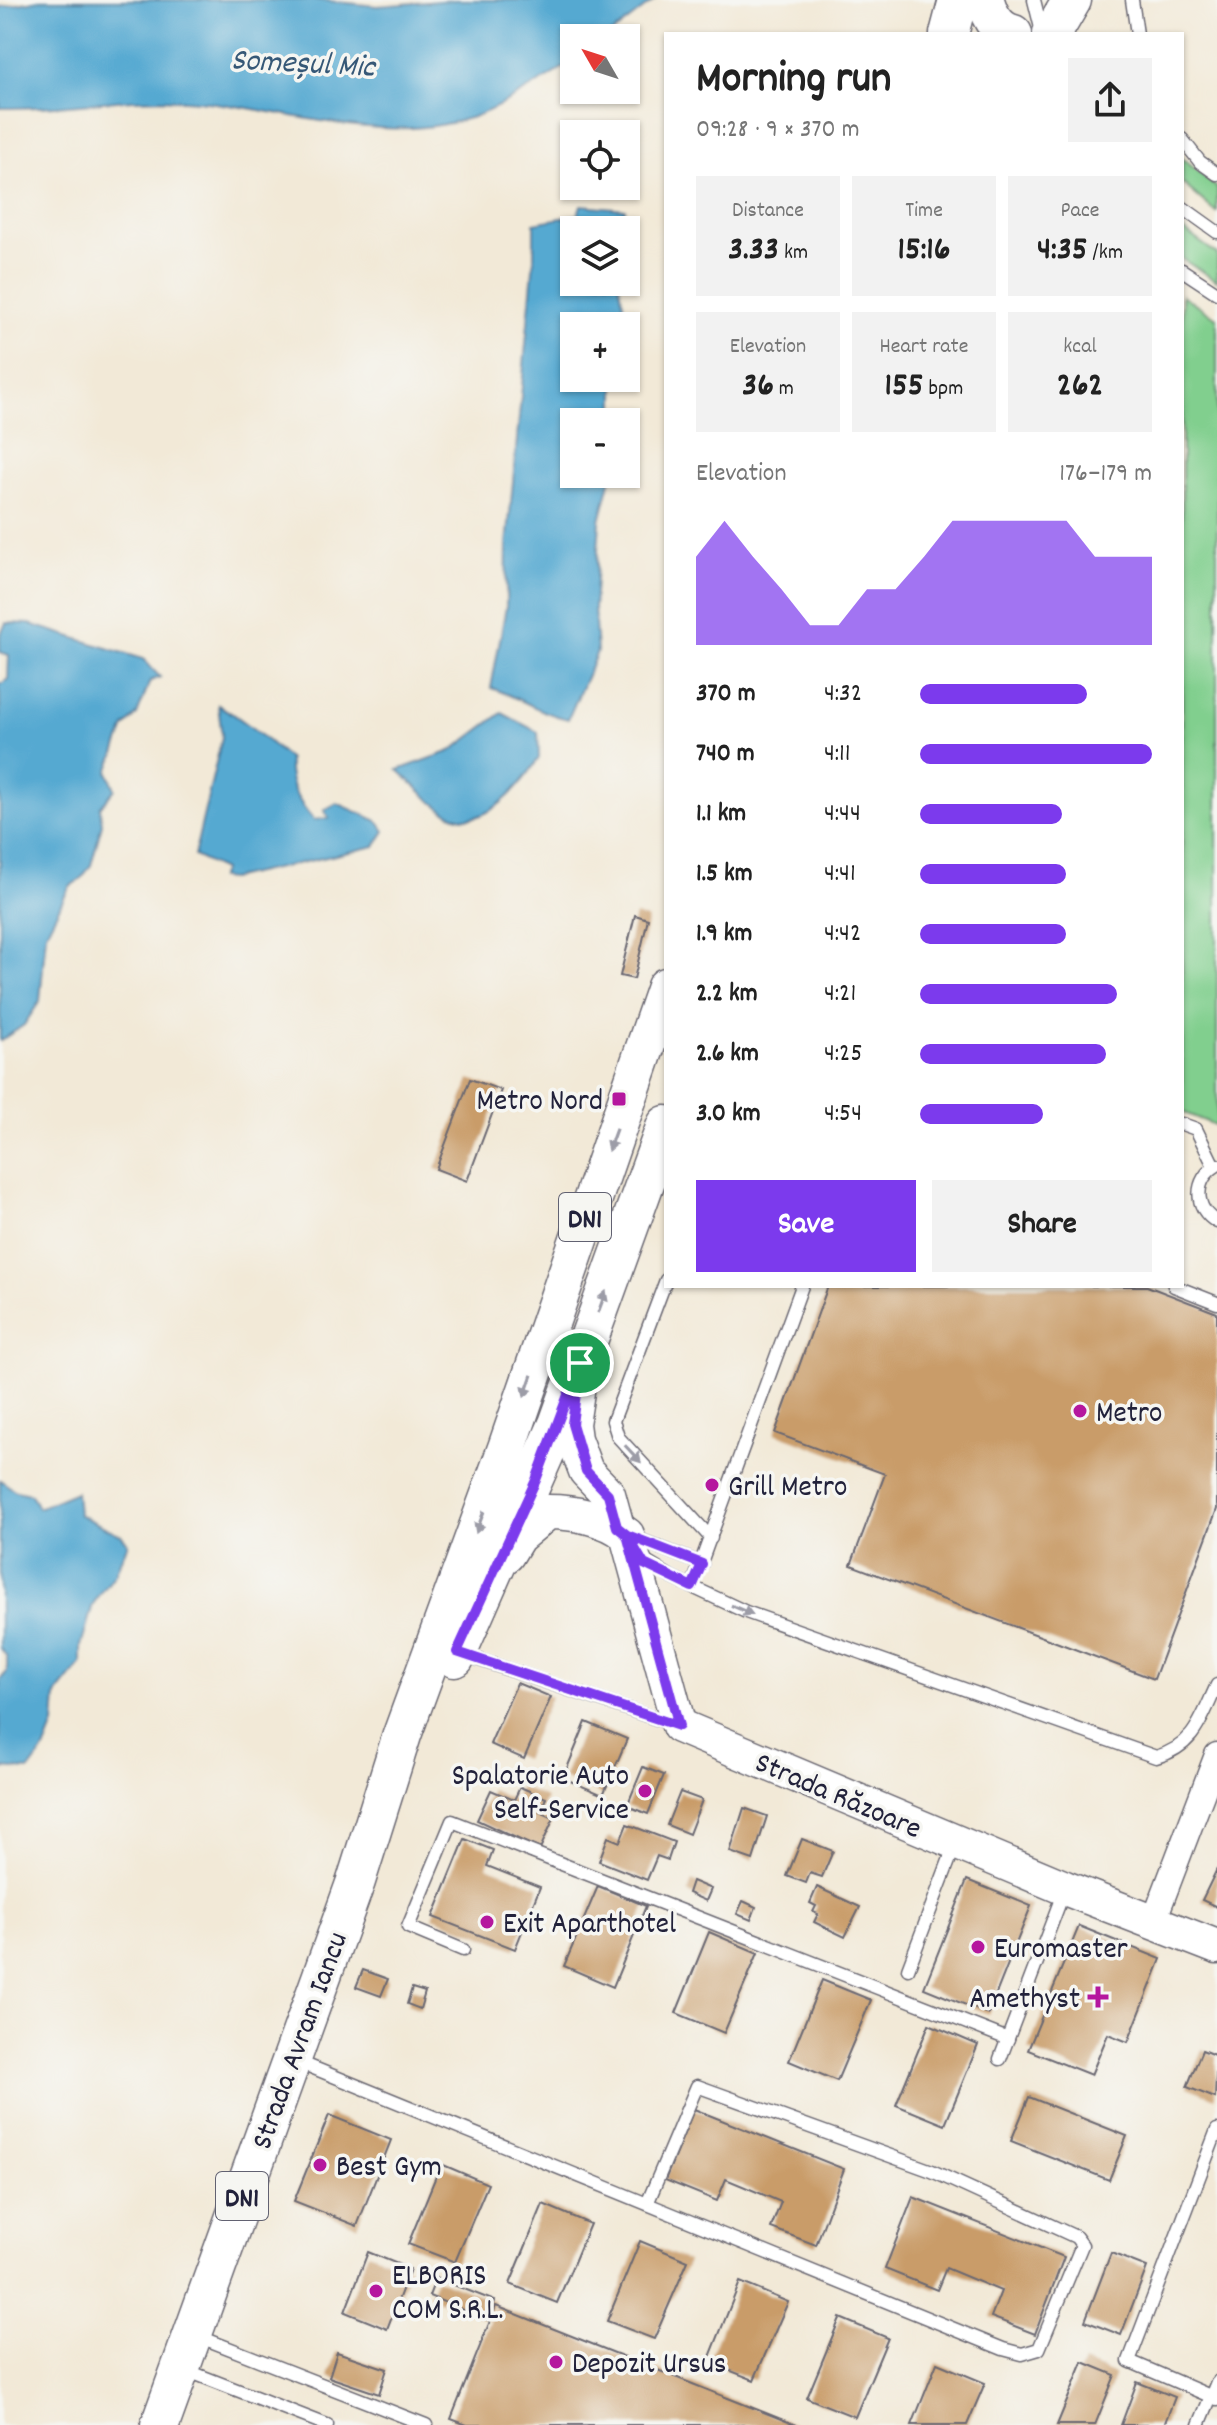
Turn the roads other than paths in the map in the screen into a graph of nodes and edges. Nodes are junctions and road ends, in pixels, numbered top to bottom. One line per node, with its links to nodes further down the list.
1 (958, 0): 7 (main road)
2 (985, 0): 8 (main road)
3 (1034, 0): 9 (lane)
4 (1072, 0): 10 (main road)
5 (1096, 0): 11 (main road)
6 (1132, 0): 12 (lane)
7 (950, 32)
8 (1006, 32)
9 (1042, 32)
10 (1053, 32)
11 (1087, 32)
12 (1137, 32)
13 (1184, 142): 14 (lane)
14 (1217, 174)
15 (1184, 208): 16 (lane)
16 (1217, 232)
17 (1184, 271): 18 (lane)
18 (1217, 293)
19 (664, 993): 41 (main road, Strada Avram Iancu / DN1, one-way to 41)
20 (1184, 1125): 22 (lane)
21 (664, 1131): 28 (main road, Strada Avram Iancu / DN1, one-way to 21)
22 (1216, 1165): 23 (lane)
23 (1217, 1222)
24 (664, 1285): 32 (lane, one-way to 32)
25 (801, 1288): 32 (lane)
26 (1179, 1288): 27 (lane)
27 (1217, 1303)
28 (580, 1363): 29 (main road, Strada Avram Iancu / DN1); 30 (street)
29 (541, 1467): 30 (street); 31 (street); 34 (main road, Strada Avram Iancu / DN1)
30 (586, 1471): 31 (street)
31 (611, 1527): 33 (lane); 34 (street); 35 (lane); 38 (street)
32 (711, 1538): 33 (lane)
33 (702, 1564): 35 (lane)
34 (491, 1577): 36 (main road, Strada Avram Iancu / DN1)
35 (692, 1587): 37 (lane, one-way to 37)
36 (457, 1652): 38 (lane, Strada Răzoare); 41 (main road, Strada Avram Iancu / DN1)
37 (1217, 1685)
38 (679, 1726): 40 (street, Strada Răzoare)
39 (1217, 1755): 43 (street)
40 (955, 1843): 42 (street, Strada Răzoare); 46 (lane)
41 (356, 1881): 48 (main road, Strada Avram Iancu / DN1)
42 (1065, 1888): 43 (street, Strada Răzoare); 47 (lane)
43 (1153, 1923): 44 (street, Strada Răzoare)
44 (1217, 1947)
45 (463, 1950): 47 (lane)
46 (908, 1969)
47 (1008, 2039): 49 (lane)
48 (291, 2059): 51 (lane); 52 (main road, Strada Avram Iancu / DN1)
49 (1000, 2059)
50 (1217, 2130): 54 (lane)
51 (647, 2204): 51 (lane)
52 (186, 2351): 55 (main road, Strada Avram Iancu / DN1); 56 (lane); 57 (lane)
53 (1217, 2382): 54 (lane)
54 (1214, 2397): 58 (lane)
55 (160, 2425)
56 (327, 2425)
57 (426, 2425)
58 (1199, 2425)

